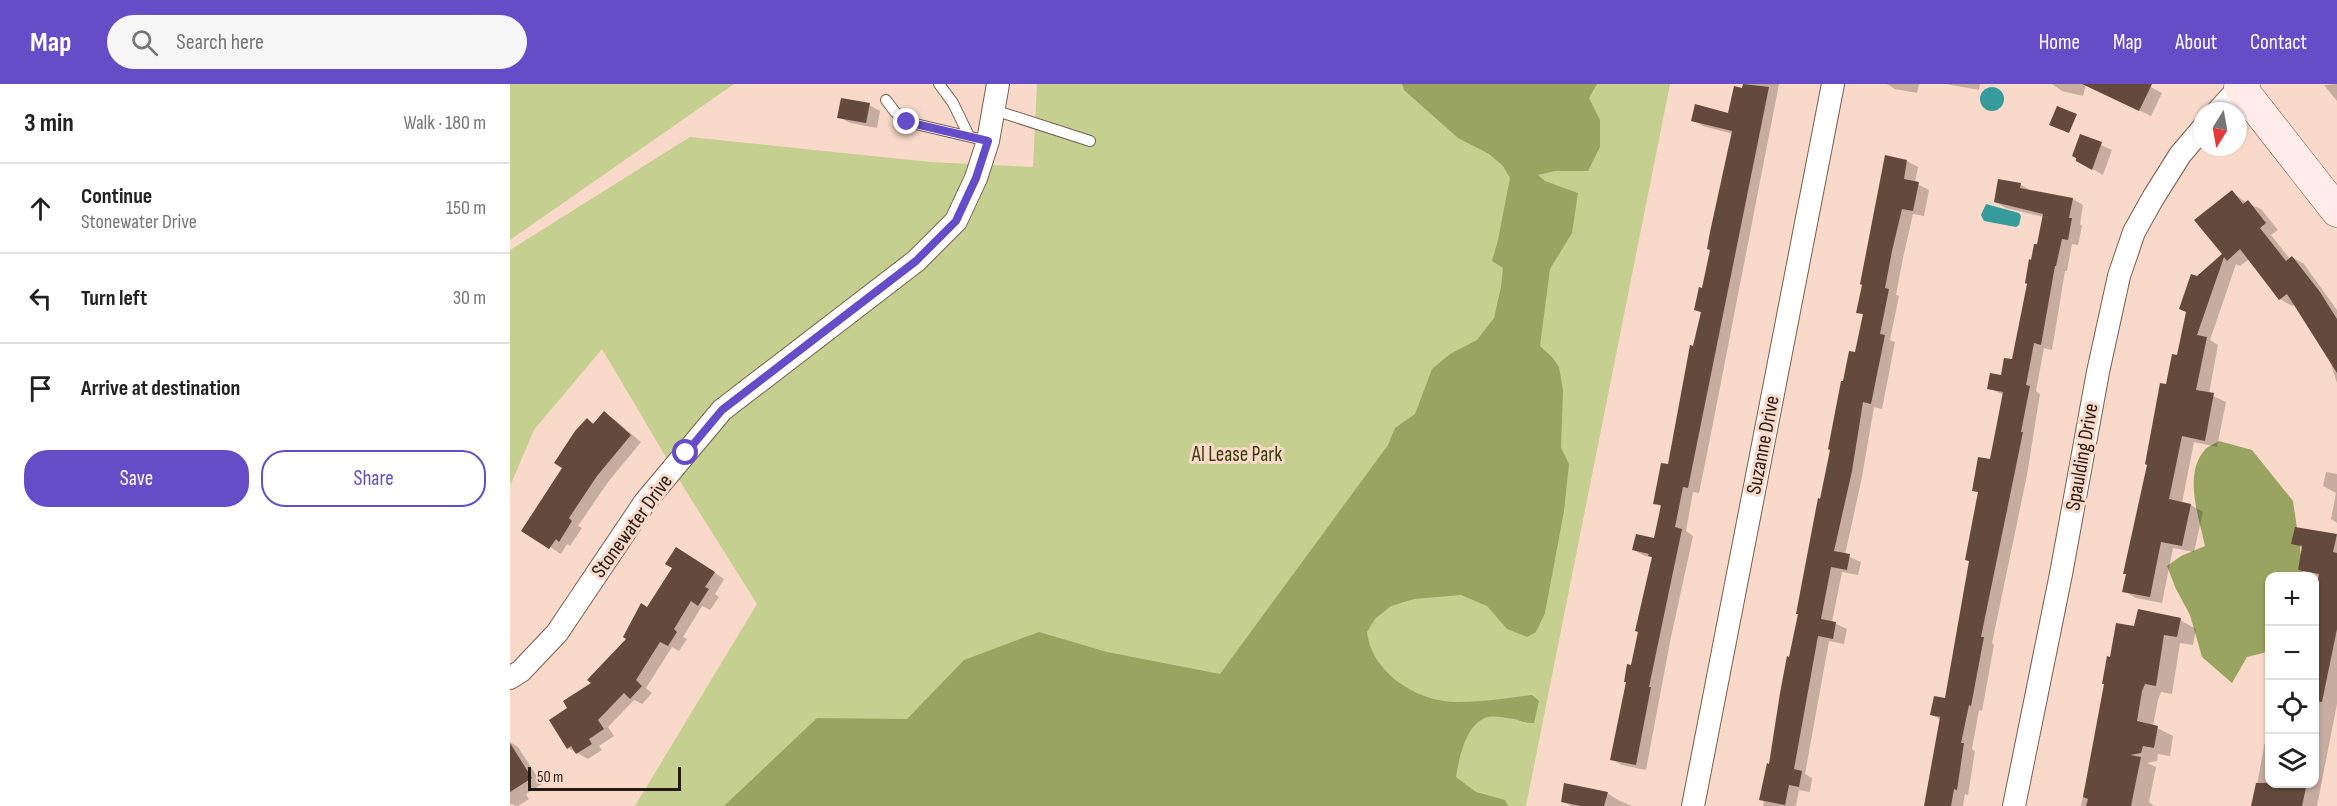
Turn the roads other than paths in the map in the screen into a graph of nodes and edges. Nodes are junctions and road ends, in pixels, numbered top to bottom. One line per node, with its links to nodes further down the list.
1 (939, 84): 8 (lane)
2 (998, 84): 7 (street, Stonewater Drive)
3 (1833, 84): 13 (street, Suzanne Drive)
4 (2241, 85): 6 (street); 11 (street)
5 (886, 100): 8 (lane)
6 (2226, 102)
7 (994, 110): 8 (street, Stonewater Drive); 10 (lane)
8 (979, 139): 12 (street, Stonewater Drive)
9 (2193, 140): 14 (street, Spaulding Drive)
10 (1090, 141)
11 (2337, 211)
12 (510, 678)
13 (1693, 806)
14 (2014, 806)

